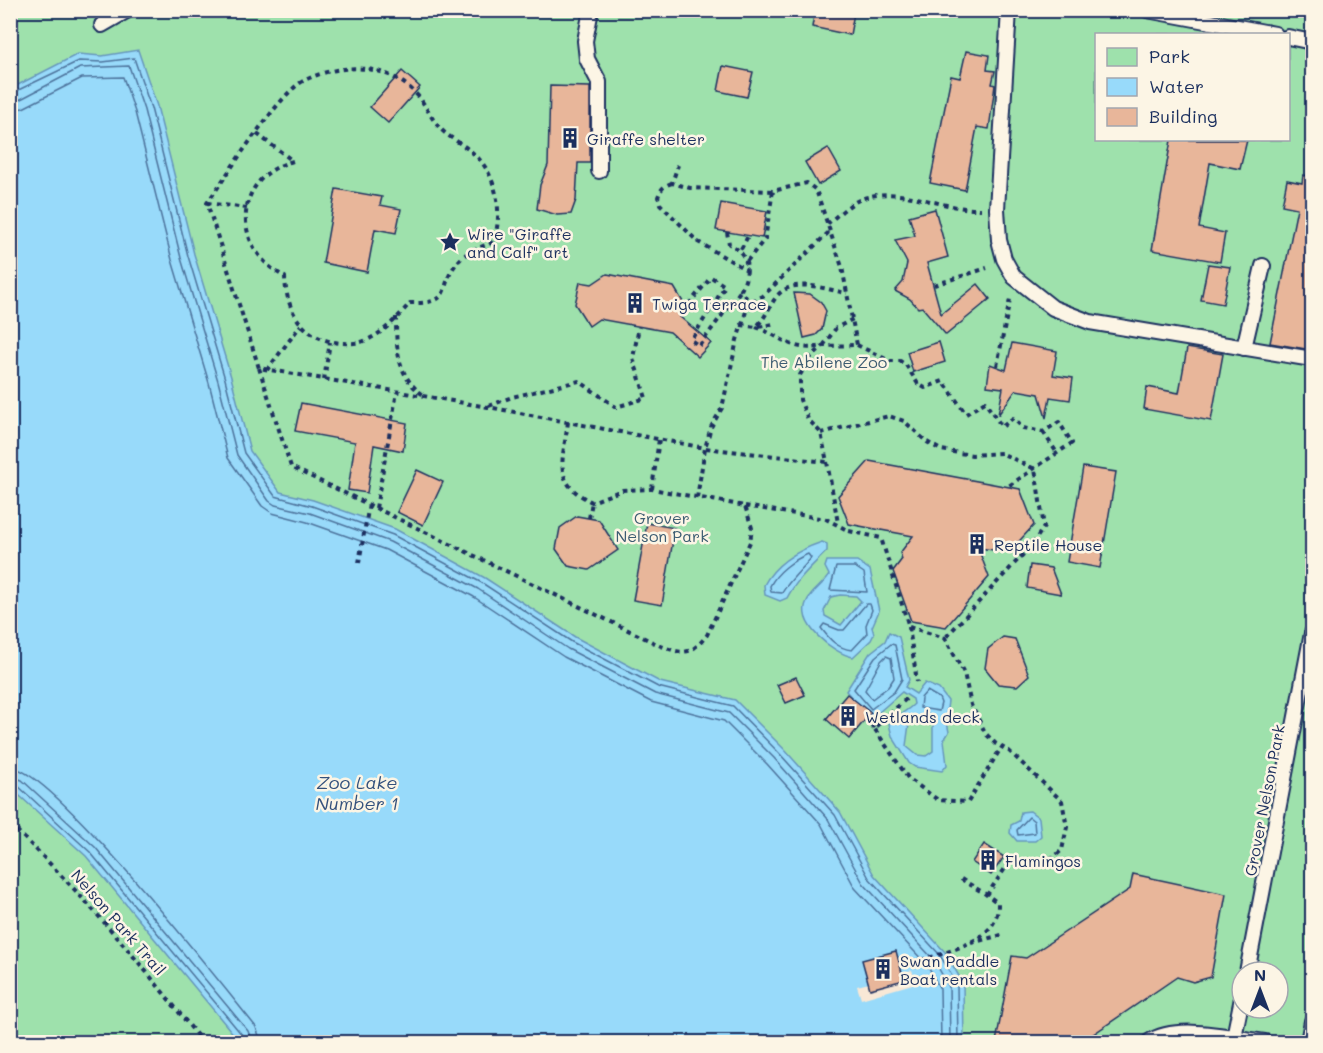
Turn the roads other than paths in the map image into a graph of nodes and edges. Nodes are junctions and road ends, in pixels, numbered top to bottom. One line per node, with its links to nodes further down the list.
1 (128, 10): 5 (lane)
2 (591, 10): 9 (lane)
3 (1009, 10): 11 (lane)
4 (1147, 10): 6 (lane)
5 (102, 24)
6 (1270, 33)
7 (1290, 37): 8 (lane)
8 (1312, 42)
9 (598, 171)
10 (1263, 266): 11 (lane)
11 (1244, 348): 12 (lane)
12 (1312, 359)
13 (1312, 633): 14 (lane, Grover Nelson Park)
14 (1249, 960)
15 (1238, 1020): 17 (lane)
16 (1312, 1021): 20 (lane)
17 (1234, 1041): 18 (lane); 19 (lane)
18 (1149, 1042)
19 (1265, 1042)
20 (1308, 1042)

